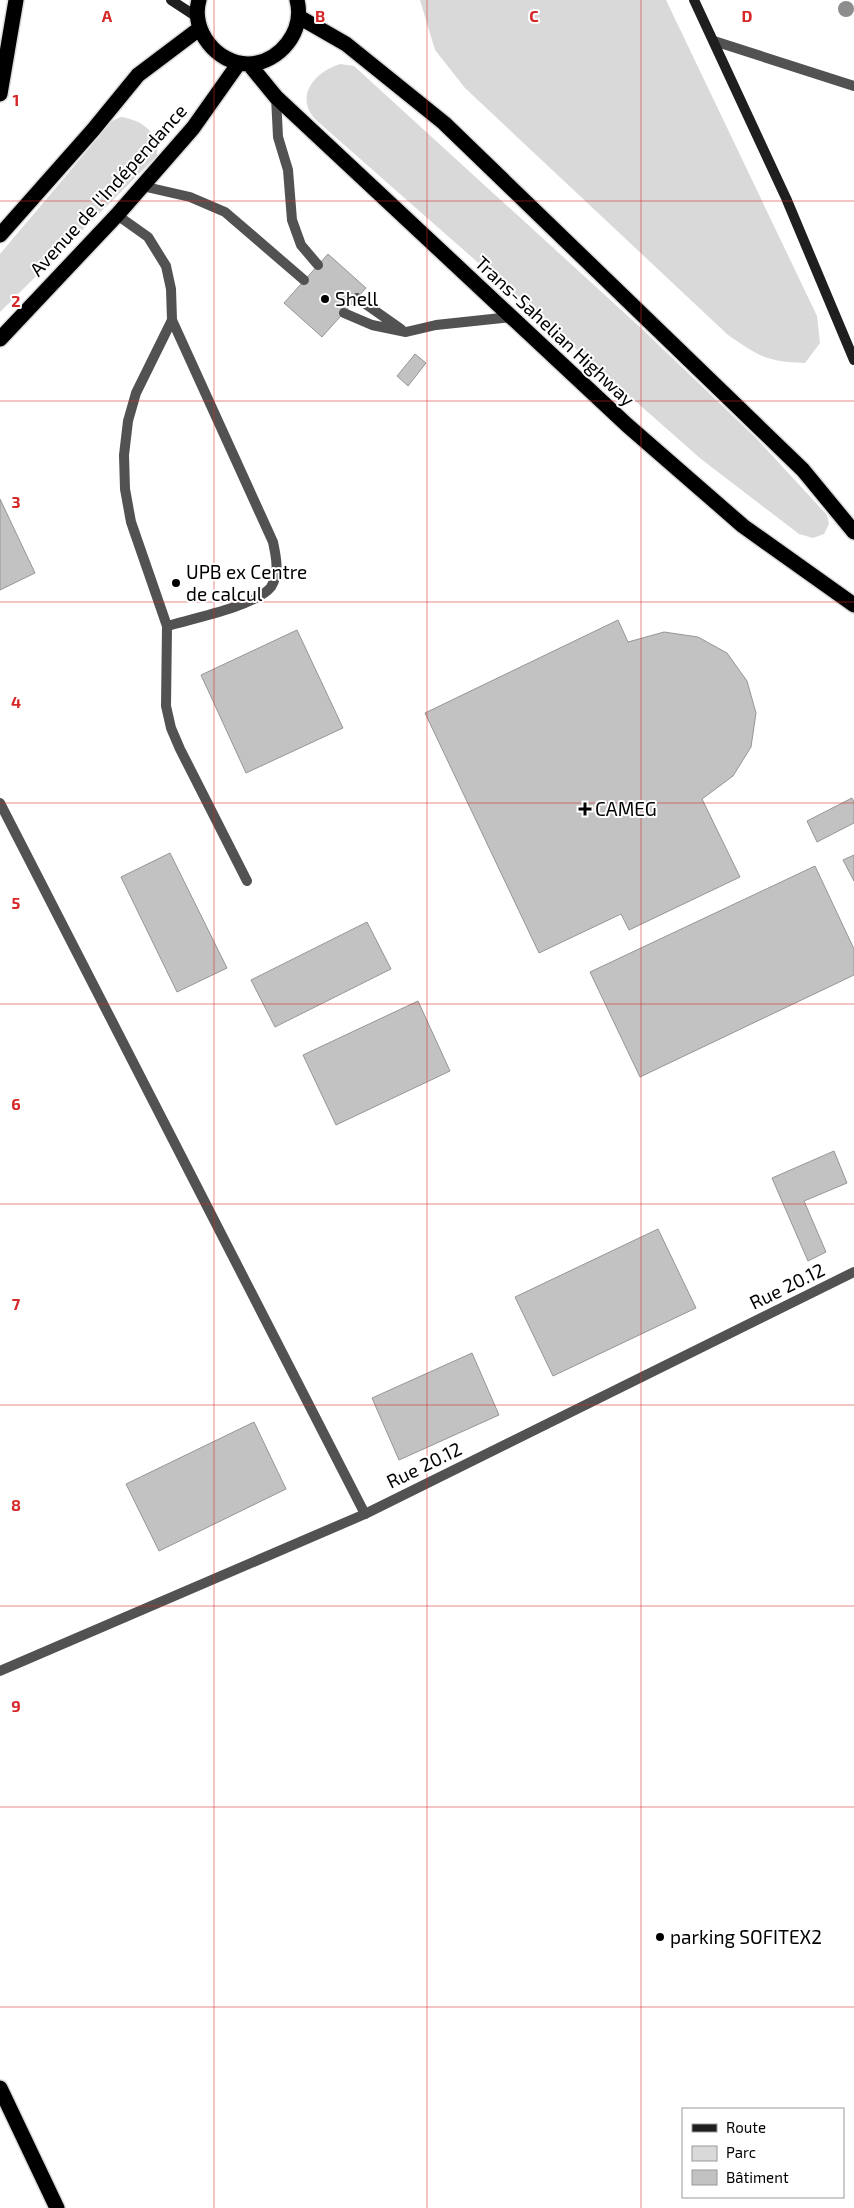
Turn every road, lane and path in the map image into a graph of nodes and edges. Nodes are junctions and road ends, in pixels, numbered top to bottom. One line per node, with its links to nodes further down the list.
1 (16, 0): 10 (highway)
2 (171, 0): 6 (street)
3 (199, 0): 6 (highway)
4 (694, 0): 7 (street)
5 (300, 6): 8 (highway); 24 (highway)
6 (198, 23): 8 (highway); 14 (highway)
7 (714, 41): 9 (street); 23 (street)
8 (244, 63): 11 (highway, Trans-Sahelian Highway); 12 (highway, Avenue de l'Indépendance)
9 (854, 86)
10 (0, 94)
11 (276, 97): 15 (street); 19 (highway, Trans-Sahelian Highway)
12 (142, 186): 13 (highway, Avenue de l'Indépendance); 16 (street)
13 (117, 215): 20 (street); 22 (highway, Avenue de l'Indépendance)
14 (0, 235)
15 (318, 265)
16 (304, 280)
17 (357, 298): 21 (street)
18 (344, 313): 21 (street)
19 (511, 317): 21 (street); 25 (highway, Trans-Sahelian Highway)
20 (172, 320): 26 (street); 26 (street)
21 (406, 332)
22 (0, 339)
23 (854, 360)
24 (854, 532)
25 (854, 605)
26 (167, 626): 28 (street)
27 (0, 803): 30 (street)
28 (247, 881)
29 (854, 1272): 30 (street, Rue 20.12)
30 (365, 1514): 31 (street, Rue 20.12)
31 (0, 1671)
32 (0, 2088): 33 (highway)
33 (57, 2208)

